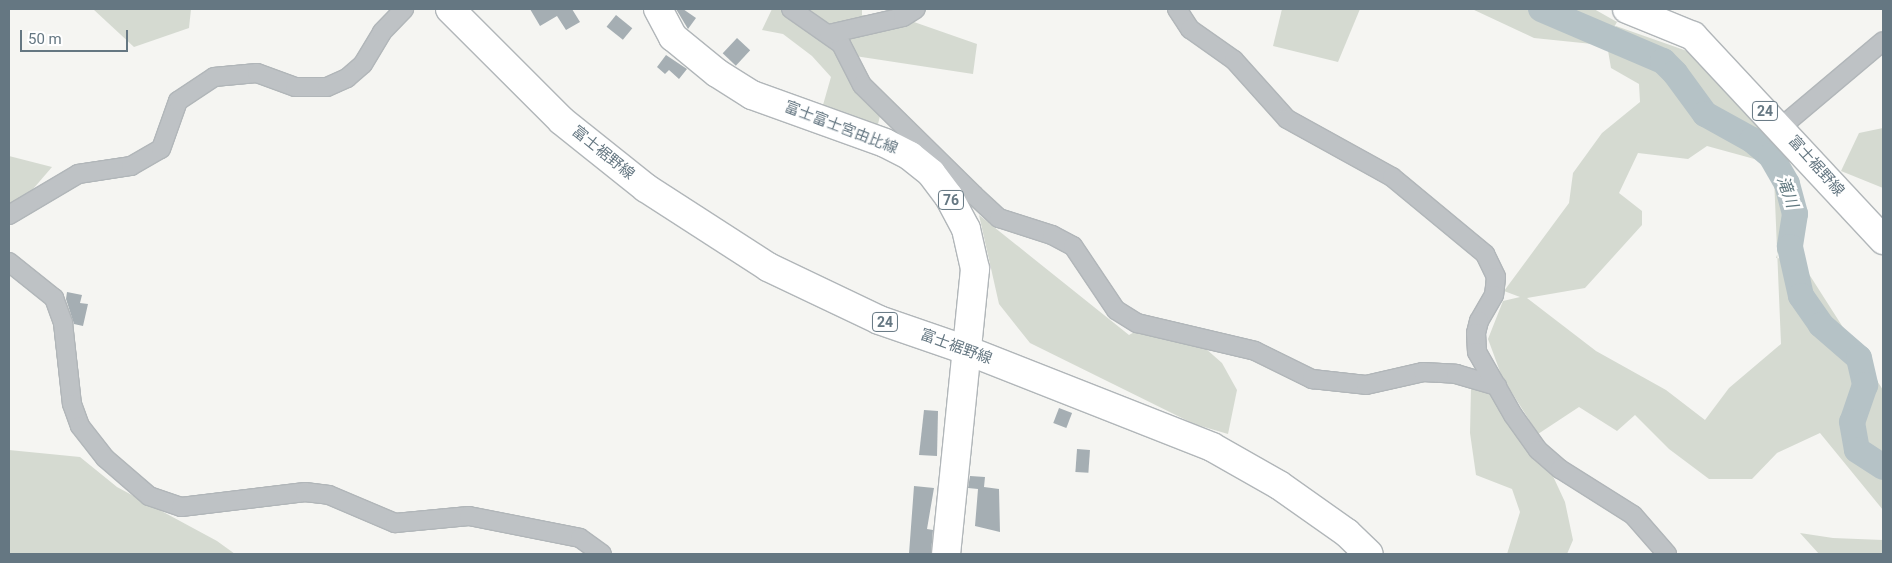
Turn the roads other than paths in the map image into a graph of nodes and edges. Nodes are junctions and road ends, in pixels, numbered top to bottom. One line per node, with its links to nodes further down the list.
1 (404, 9): 11 (street)
2 (450, 9): 14 (main road, 富士裾野線 / 24)
3 (658, 9): 14 (main road, 富士富士宮由比線 / 76)
4 (792, 9): 8 (street)
5 (916, 9): 8 (street)
6 (1177, 9): 15 (street)
7 (1627, 9): 10 (main road, 富士裾野線 / 24)
8 (829, 34): 15 (street)
9 (1883, 41): 10 (street)
10 (1781, 127): 12 (main road, 富士裾野線 / 24)
11 (9, 215)
12 (1883, 240)
13 (9, 262): 16 (street)
14 (966, 350): 17 (main road, 富士富士宮由比線 / 76); 18 (main road, 富士裾野線 / 24)
15 (1497, 386): 19 (street)
16 (602, 554)
17 (946, 554)
18 (1369, 554)
19 (1668, 554)

